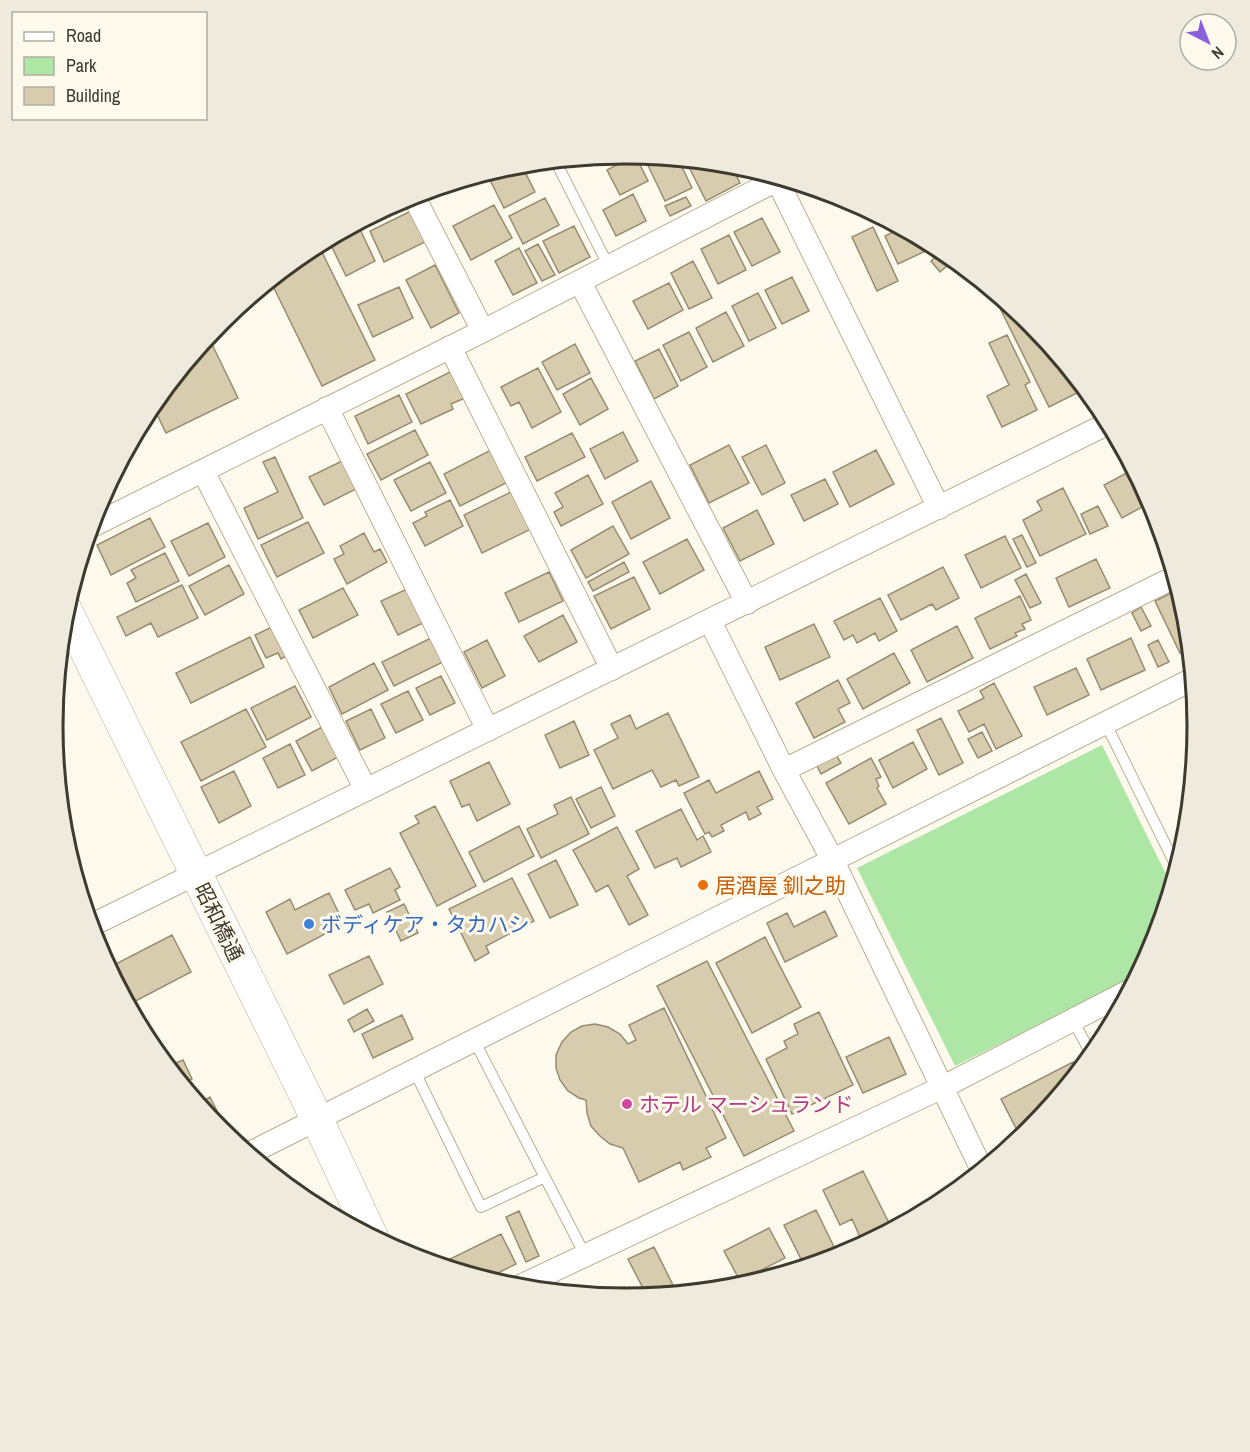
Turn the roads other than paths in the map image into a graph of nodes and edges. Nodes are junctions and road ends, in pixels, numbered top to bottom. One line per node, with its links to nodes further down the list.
1 (559, 168): 5 (lane)
2 (768, 182): 5 (street)
3 (780, 186): 12 (street)
4 (418, 204): 7 (street)
5 (609, 267): 6 (street)
6 (580, 282): 7 (street); 15 (street)
7 (483, 331): 8 (street)
8 (450, 347): 9 (street); 18 (street)
9 (327, 408): 11 (street); 21 (street)
10 (1101, 427): 12 (street)
11 (203, 471): 13 (street); 23 (street)
12 (939, 507): 15 (street)
13 (102, 521)
14 (1168, 580): 22 (street)
15 (747, 603): 16 (street)
16 (710, 621): 18 (street); 22 (street)
17 (73, 622): 26 (street, 昭和橋通)
18 (612, 669): 21 (street)
19 (1185, 683): 20 (street)
20 (1105, 722): 24 (lane); 25 (street)
21 (488, 730): 23 (street)
22 (784, 770): 25 (street)
23 (366, 790): 26 (street)
24 (1171, 856)
25 (832, 859): 30 (street); 33 (street)
26 (195, 874): 27 (street); 34 (street, 昭和橋通)
27 (99, 922)
28 (1117, 997): 29 (street)
29 (1073, 1020): 31 (lane); 33 (street)
30 (474, 1040): 32 (street); 37 (lane)
31 (1087, 1046)
32 (414, 1070): 34 (street); 37 (lane)
33 (941, 1088): 36 (street); 39 (street)
34 (317, 1119): 35 (street); 38 (street, 昭和橋通)
35 (256, 1150)
36 (978, 1163)
37 (545, 1177): 39 (lane)
38 (366, 1225)
39 (585, 1255): 40 (street)
40 (533, 1280)

